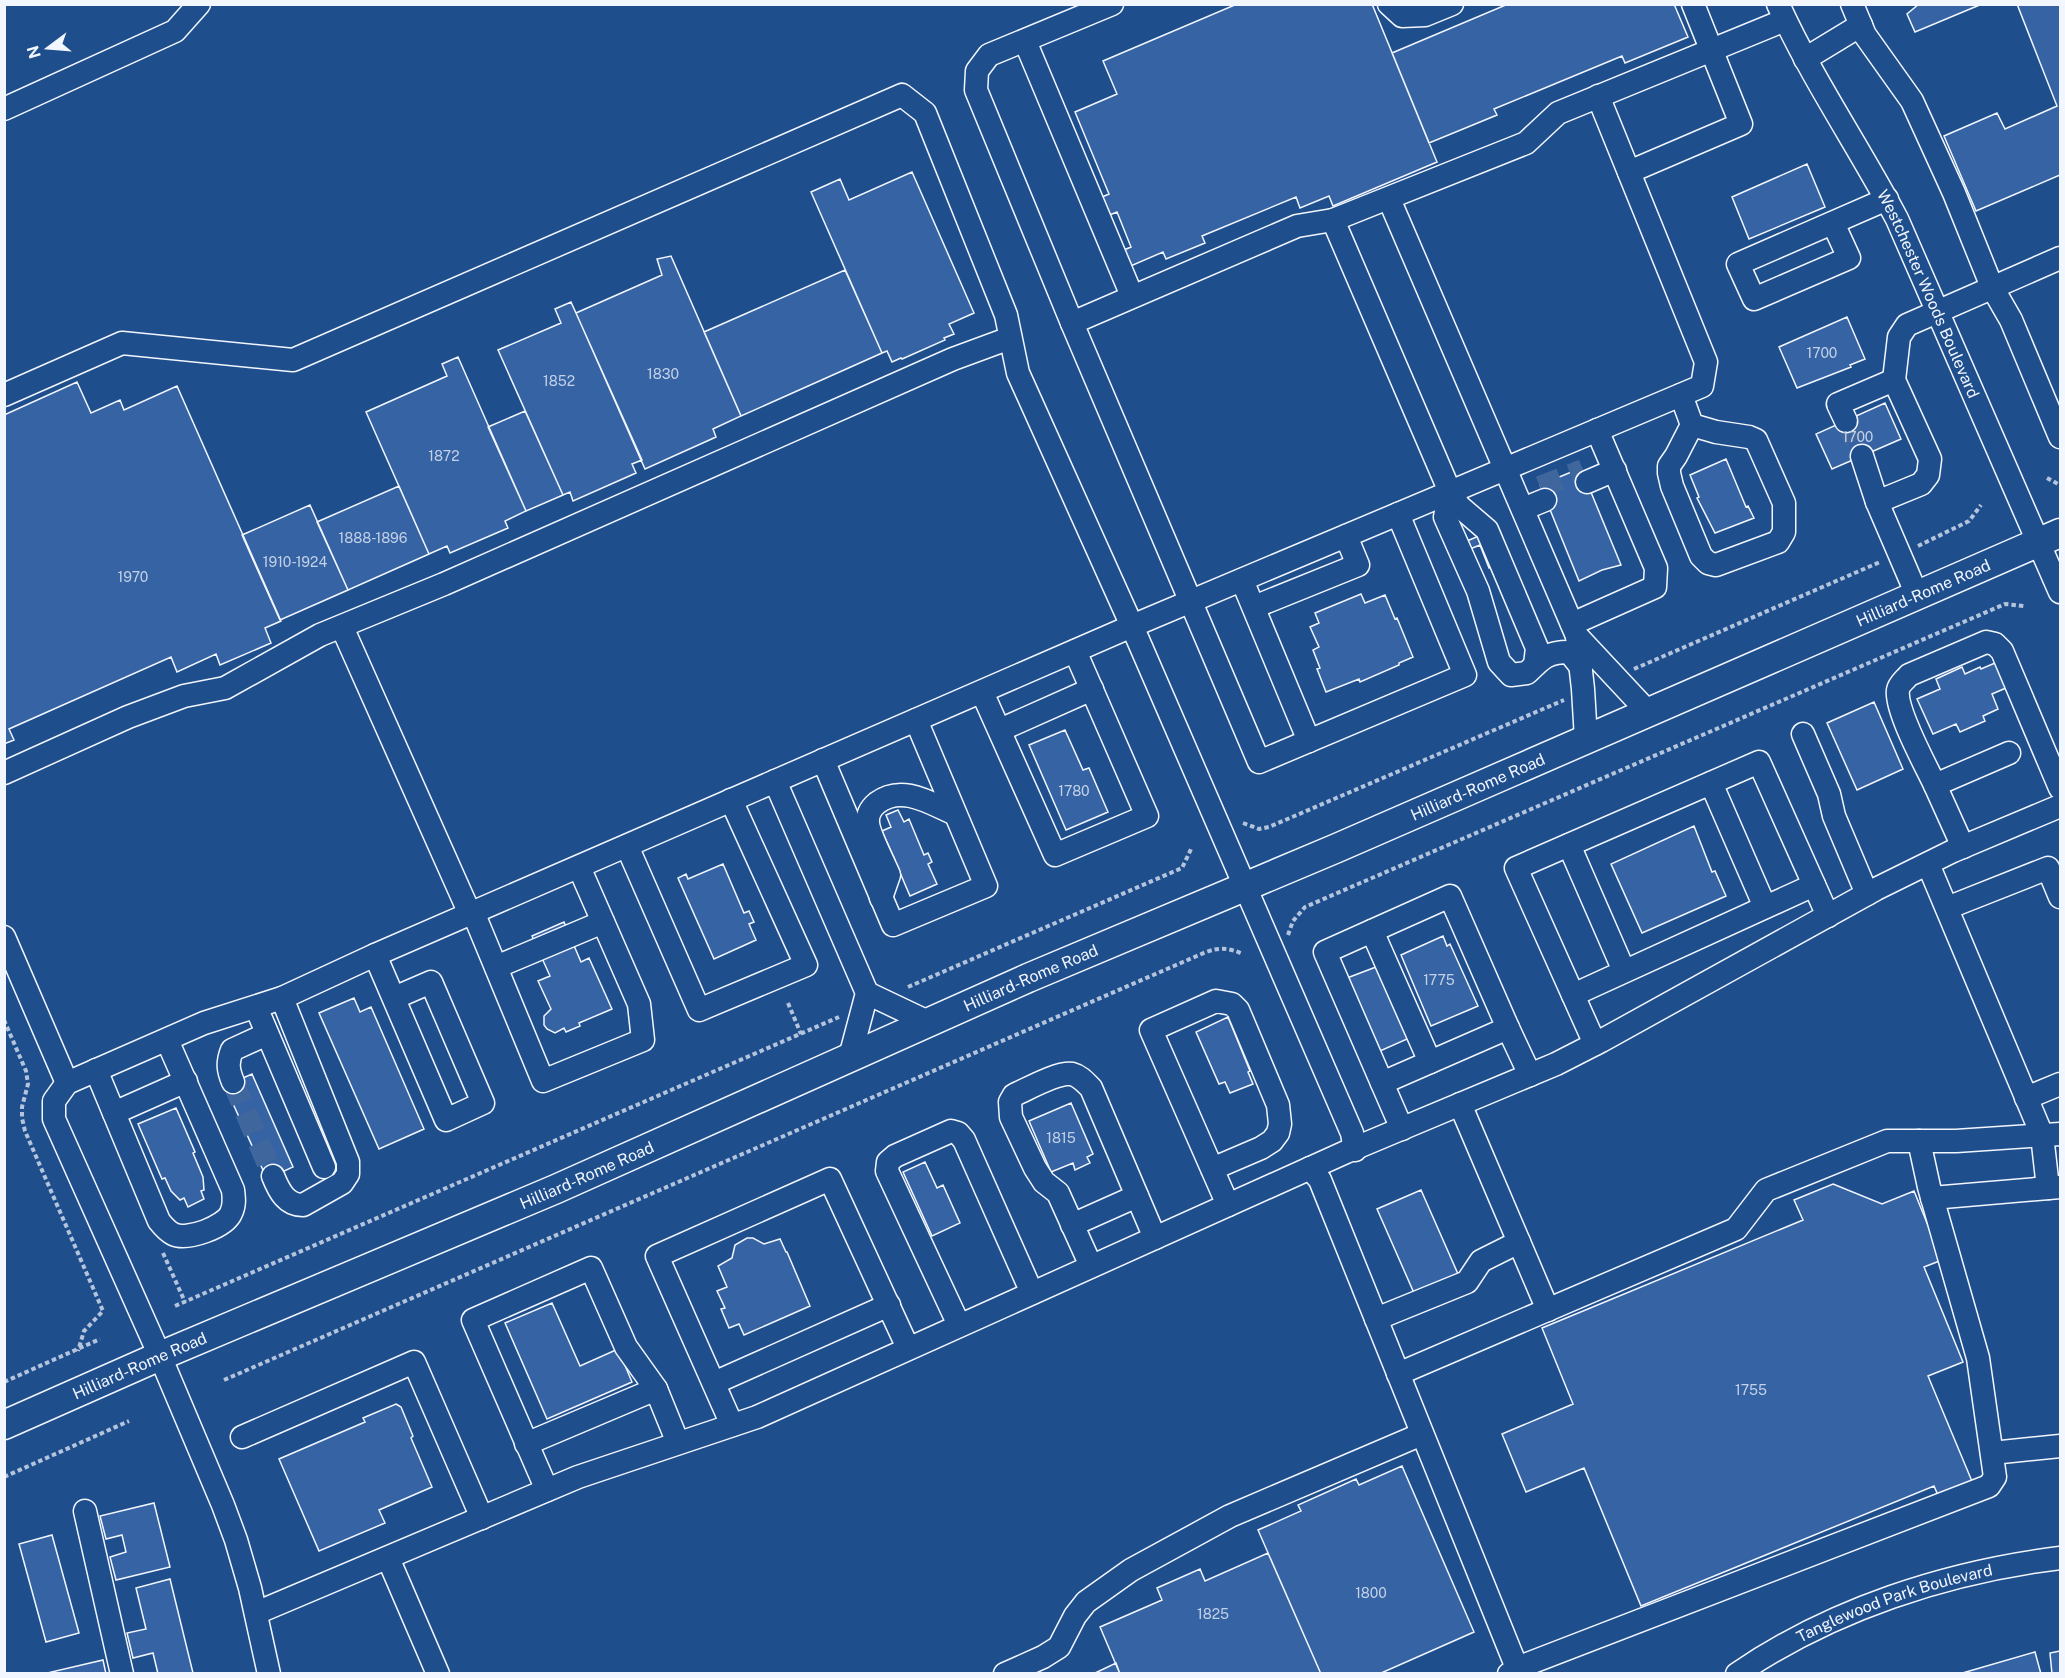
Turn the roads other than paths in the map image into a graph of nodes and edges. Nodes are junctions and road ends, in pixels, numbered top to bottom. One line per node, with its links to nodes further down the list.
1 (199, 4): 12 (street)
2 (1112, 4): 8 (street)
3 (1389, 4): 4 (street)
4 (1452, 4)
5 (1694, 4): 9 (street)
6 (1782, 12): 9 (street); 10 (street, Westchester Woods Boulevard)
7 (1857, 15): 10 (street); 19 (street)
8 (1025, 41): 20 (street); 22 (street)
9 (1712, 50): 11 (street); 13 (street)
10 (1805, 59): 15 (street, Westchester Woods Boulevard)
11 (1598, 96): 13 (street); 14 (street)
12 (4, 109)
13 (1629, 172): 26 (street)
14 (1389, 199): 16 (street); 35 (street)
15 (1887, 199): 17 (street); 21 (street, Westchester Woods Boulevard)
16 (1334, 220): 20 (street); 37 (street)
17 (1833, 223): 17 (street)
18 (2061, 258): 19 (street)
19 (1992, 287): 21 (street); 31 (street)
20 (1132, 296): 22 (street)
21 (1938, 310): 24 (street); 43 (street, Westchester Woods Boulevard)
22 (1072, 323): 47 (street)
23 (1010, 338): 25 (street); 49 (street); 50 (street)
24 (1894, 381): 27 (street); 39 (street)
25 (4, 395)
26 (1681, 395): 28 (street); 29 (street)
27 (1846, 421)
28 (1692, 424): 30 (street); 32 (street)
29 (1597, 430): 34 (street); 35 (street)
30 (1729, 434): 32 (street); 32 (street)
31 (2061, 437)
32 (1676, 456)
33 (1862, 456): 39 (street)
34 (1613, 464): 36 (street); 51 (street)
35 (1506, 469): 37 (street); 40 (street)
36 (1585, 476)
37 (1457, 489): 41 (street); 53 (street); 53 (street)
38 (1543, 494): 40 (street)
39 (1877, 502): 46 (street)
40 (1520, 503): 51 (street)
41 (1398, 514): 42 (street); 62 (street)
42 (1346, 536): 44 (street); 48 (street)
43 (2050, 537): 45 (street, Westchester Woods Boulevard); 46 (main road, Hilliard-Rome Road)
44 (1242, 580): 47 (street); 48 (street)
45 (2061, 592)
46 (1917, 595): 57 (main road, Hilliard-Rome Road)
47 (1192, 601): 49 (street); 62 (street)
48 (1254, 607): 62 (street)
49 (1132, 626): 52 (street); 79 (street)
50 (342, 627): 65 (street); 85 (street)
51 (1574, 630): 54 (street); 57 (street)
52 (1075, 651): 55 (street); 56 (street)
53 (1541, 660): 54 (street)
54 (1581, 667): 61 (street)
55 (1092, 690): 59 (street); 59 (street)
56 (982, 692): 58 (street); 59 (street)
57 (1649, 713): 61 (main road, Hilliard-Rome Road)
58 (916, 720): 64 (street); 72 (street)
59 (1000, 730)
60 (1803, 734): 80 (street)
61 (1586, 739): 79 (main road, Hilliard-Rome Road)
62 (1310, 741)
63 (2009, 753): 68 (street)
64 (823, 760): 66 (street); 82 (street)
65 (4, 773)
66 (775, 781): 70 (street); 93 (street)
67 (1711, 783): 73 (street); 78 (street); 83 (street)
68 (1935, 786): 69 (street); 75 (street)
69 (2061, 788)
70 (731, 800): 74 (street); 74 (street)
71 (2061, 806): 75 (street)
72 (956, 813): 82 (street); 82 (street)
73 (1569, 845): 92 (street); 94 (street)
74 (627, 846): 77 (street)
75 (1963, 847): 76 (street)
76 (1928, 864): 80 (street); 84 (street)
77 (579, 867): 85 (street); 87 (street)
78 (1814, 885): 83 (street); 86 (street)
79 (1244, 887): 98 (main road, Hilliard-Rome Road); 118 (street)
80 (1867, 894): 86 (street)
81 (2061, 897): 84 (street)
82 (881, 898)
83 (1765, 907): 92 (street)
84 (1947, 908): 112 (street)
85 (471, 913): 90 (street); 91 (street)
86 (1828, 916): 102 (street)
87 (603, 922): 91 (street); 91 (street)
88 (1372, 931): 99 (street); 104 (street); 110 (street)
89 (4, 937): 109 (street)
90 (375, 955): 95 (street); 96 (street)
91 (496, 968)
92 (1624, 971): 94 (street)
93 (867, 993): 98 (street); 103 (street)
94 (1573, 995): 102 (street)
95 (282, 998): 97 (street); 122 (street)
96 (394, 998): 96 (street)
97 (256, 1006): 100 (street); 101 (street)
98 (928, 1022): 103 (main road, Hilliard-Rome Road)
99 (1508, 1028): 104 (street); 106 (street)
100 (267, 1034): 108 (street); 119 (street)
101 (167, 1040): 105 (street); 107 (street)
102 (1595, 1044): 106 (street)
103 (850, 1057): 137 (main road, Hilliard-Rome Road)
104 (1430, 1062): 110 (street)
105 (96, 1070): 109 (street); 114 (street)
106 (1530, 1075): 113 (street)
107 (186, 1081): 114 (street); 114 (street)
108 (233, 1082)
109 (67, 1083): 137 (street)
110 (1382, 1083): 115 (street)
111 (2061, 1084): 112 (street)
112 (2026, 1098): 116 (street)
113 (1460, 1104): 115 (street); 129 (street)
114 (114, 1113)
115 (1402, 1129): 118 (street)
116 (2051, 1134): 117 (street); 123 (street)
117 (1919, 1141): 125 (street); 133 (street)
118 (1355, 1150): 120 (street)
119 (324, 1167)
120 (1310, 1168): 126 (street); 134 (street)
121 (1212, 1169): 121 (street); 126 (street)
122 (273, 1176)
123 (2054, 1188): 125 (street)
124 (1137, 1196): 127 (street); 127 (street); 128 (street)
125 (1932, 1198): 148 (street)
126 (1228, 1205): 128 (street)
127 (1072, 1225): 130 (street)
128 (1155, 1238): 130 (street)
129 (1519, 1242): 133 (street); 134 (street)
130 (1091, 1266): 131 (street)
131 (1032, 1293): 135 (street); 135 (street)
132 (889, 1305): 136 (street); 139 (street); 139 (street)
133 (1548, 1310): 138 (street)
134 (1377, 1319): 138 (street)
135 (959, 1325): 136 (street)
136 (908, 1348): 142 (street)
137 (160, 1356): 141 (main road, Hilliard-Rome Road); 154 (street)
138 (1398, 1374): 143 (street)
139 (714, 1383): 142 (street)
140 (656, 1389): 145 (street); 146 (street); 146 (street)
141 (4, 1425)
142 (732, 1425): 145 (street)
143 (1422, 1434): 155 (street); 159 (street)
144 (243, 1437): 151 (street)
145 (678, 1443): 149 (street)
146 (526, 1444): 149 (street)
147 (2061, 1446): 148 (street)
148 (1992, 1453): 155 (street)
149 (547, 1490): 151 (street)
150 (85, 1511): 156 (street)
151 (482, 1518): 152 (street)
152 (388, 1558): 154 (street); 158 (street)
153 (2061, 1558): 160 (street, Tanglewood Park Boulevard)
154 (256, 1613): 157 (street)
155 (1513, 1671)
156 (122, 1674)
157 (269, 1674)
158 (438, 1674)
159 (1005, 1674)
160 (1737, 1674)

